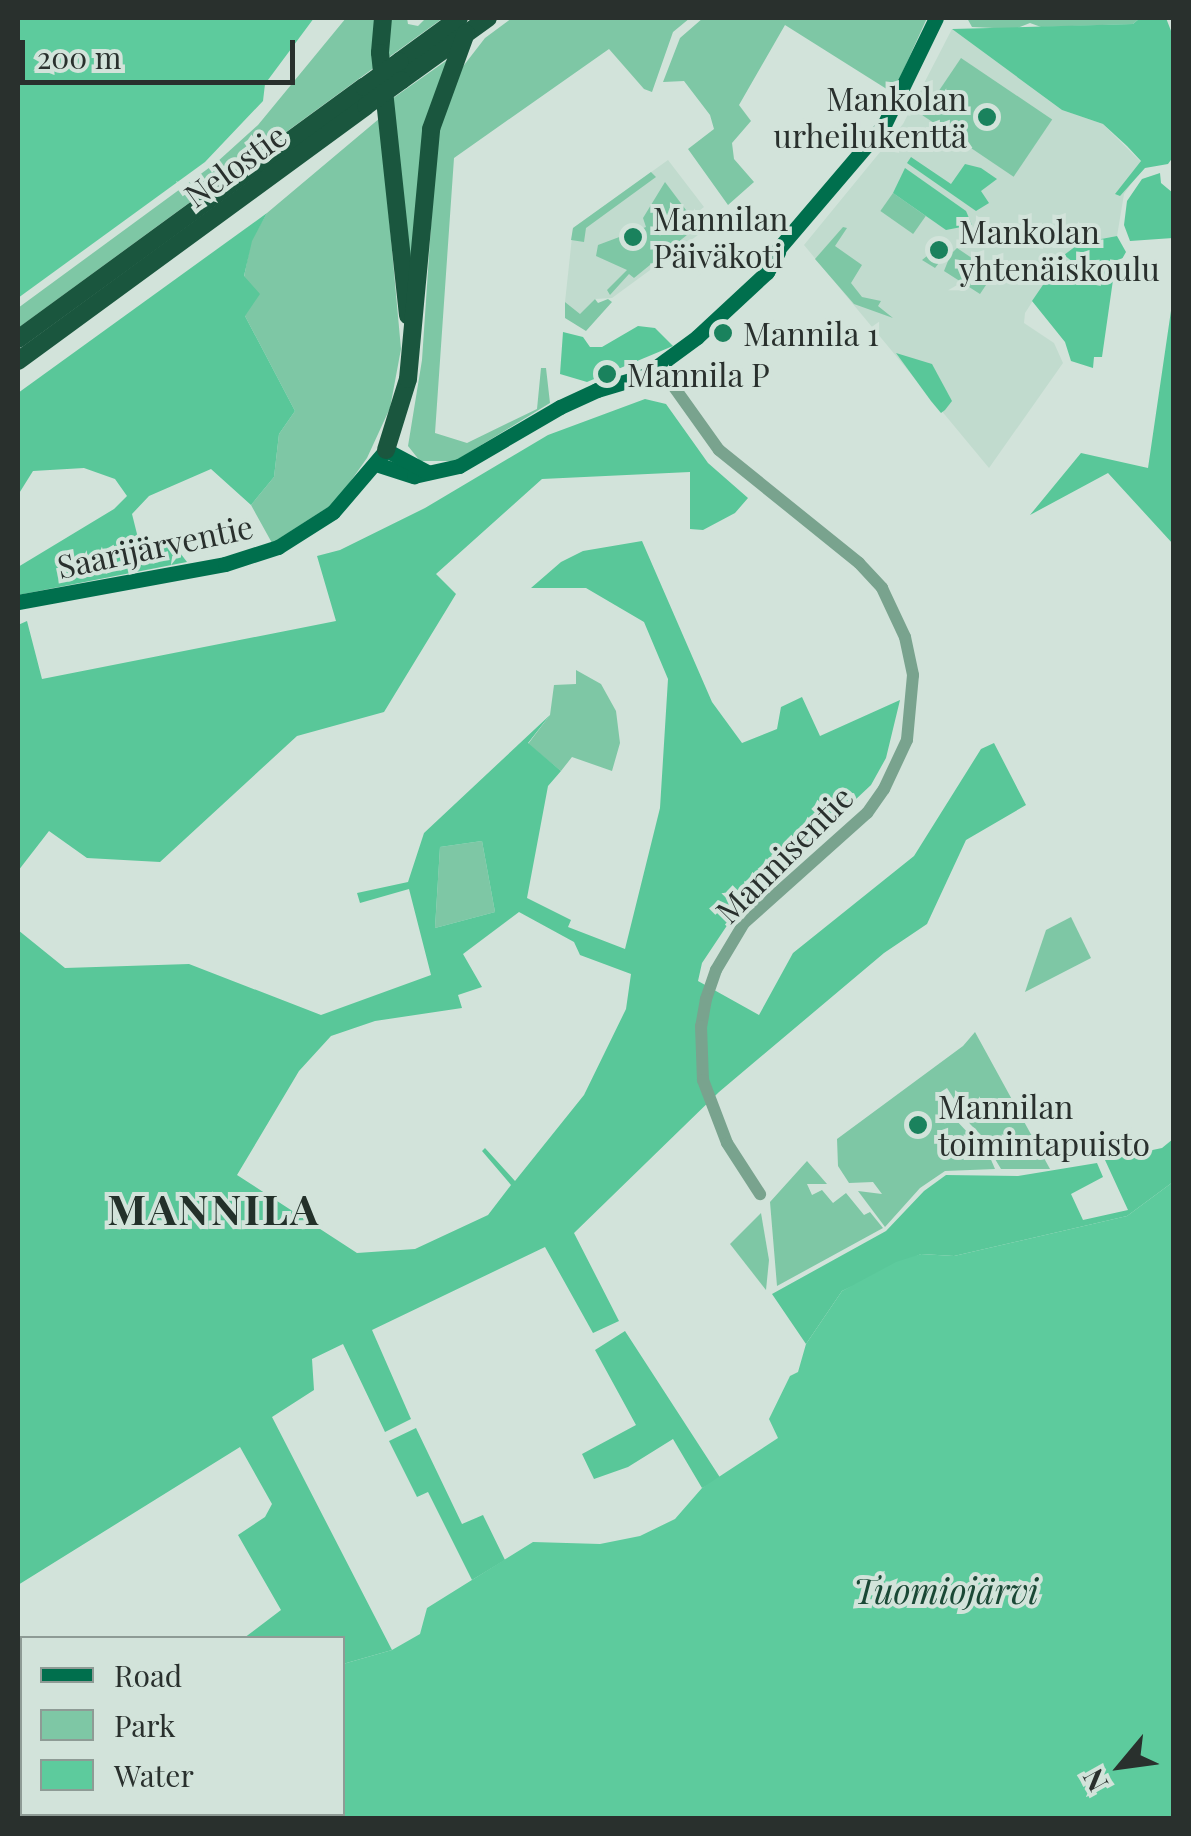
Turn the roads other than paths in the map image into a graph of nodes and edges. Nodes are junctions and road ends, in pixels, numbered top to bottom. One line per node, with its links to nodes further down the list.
1 (383, 18): 6 (highway)
2 (488, 18): 4 (highway, Nelostie)
3 (936, 18): 9 (main road)
4 (463, 25): 5 (highway, Nelostie, bridge); 5 (highway, Nelostie, bridge); 6 (highway)
5 (365, 97): 7 (highway, Nelostie); 8 (highway, Nelostie)
6 (412, 331): 10 (highway)
7 (18, 339)
8 (18, 361)
9 (660, 364): 10 (main road); 12 (street, Mannisentie)
10 (381, 457): 11 (main road, Saarijärventie)
11 (22, 603)
12 (760, 1194)

